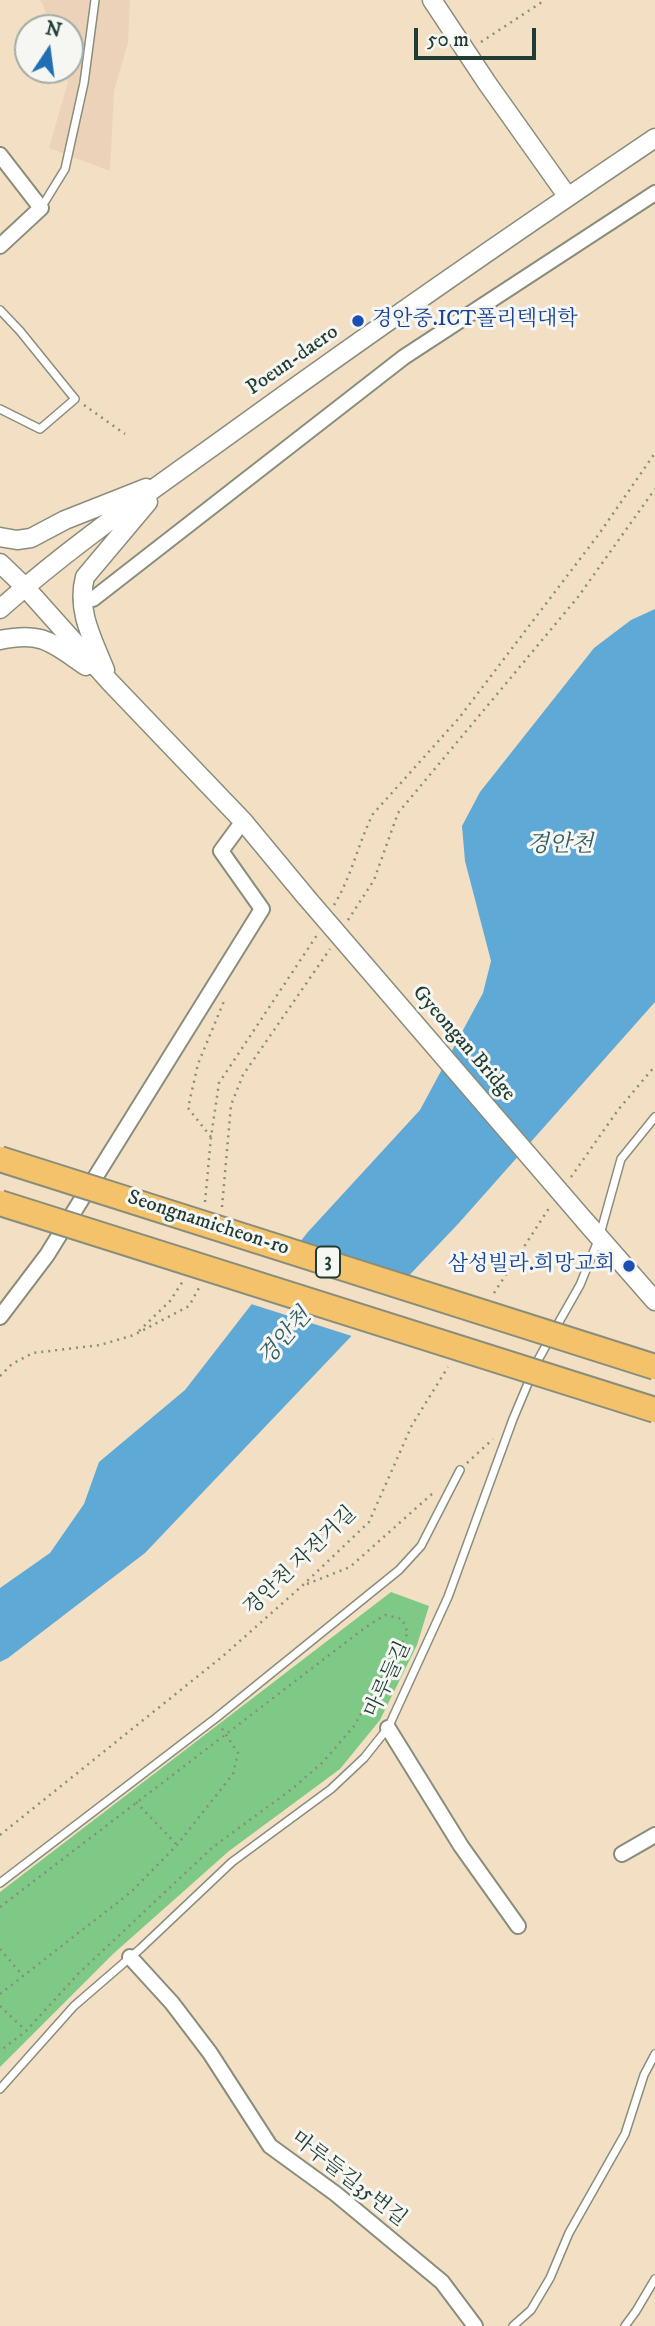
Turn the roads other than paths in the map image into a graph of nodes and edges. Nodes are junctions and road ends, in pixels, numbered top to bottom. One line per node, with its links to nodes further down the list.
1 (95, 0): 7 (lane)
2 (432, 0): 6 (street)
3 (655, 138): 6 (street, Poeun-daero)
4 (0, 155): 7 (street)
5 (655, 193): 15 (street)
6 (568, 197): 11 (street, Poeun-daero)
7 (41, 208): 8 (street)
8 (0, 246)
9 (0, 310): 10 (lane)
10 (0, 409)
11 (166, 480): 12 (street); 14 (street, Poeun-daero); 15 (street)
12 (0, 537)
13 (0, 563): 14 (street)
14 (25, 587): 16 (street, Poeun-daero); 18 (street)
15 (81, 599): 18 (street)
16 (0, 609)
17 (0, 640): 18 (street)
18 (110, 682): 19 (street, Gyeongan Bridge)
19 (243, 821): 23 (street, Gyeongan Bridge, bridge); 25 (street)
20 (655, 1117): 23 (lane, 마루들길)
21 (0, 1159): 26 (highway, Seongnamicheon-ro / 3, bridge)
22 (0, 1203): 27 (highway, Seongnamicheon-ro / 3, bridge)
23 (599, 1238): 24 (street, Gyeongan Bridge); 29 (lane, 마루들길)
24 (655, 1301)
25 (0, 1317)
26 (655, 1367)
27 (655, 1410)
28 (460, 1470): 32 (lane)
29 (388, 1728): 33 (street); 34 (lane, 마루들길)
30 (655, 1835): 31 (street)
31 (622, 1854)
32 (0, 1883)
33 (517, 1926)
34 (130, 1957): 36 (lane, 마루들길); 38 (street, 마루들길35번길)
35 (655, 2054): 39 (lane)
36 (0, 2089)
37 (655, 2279): 40 (lane)
38 (471, 2325)
39 (513, 2326)
40 (625, 2326)

